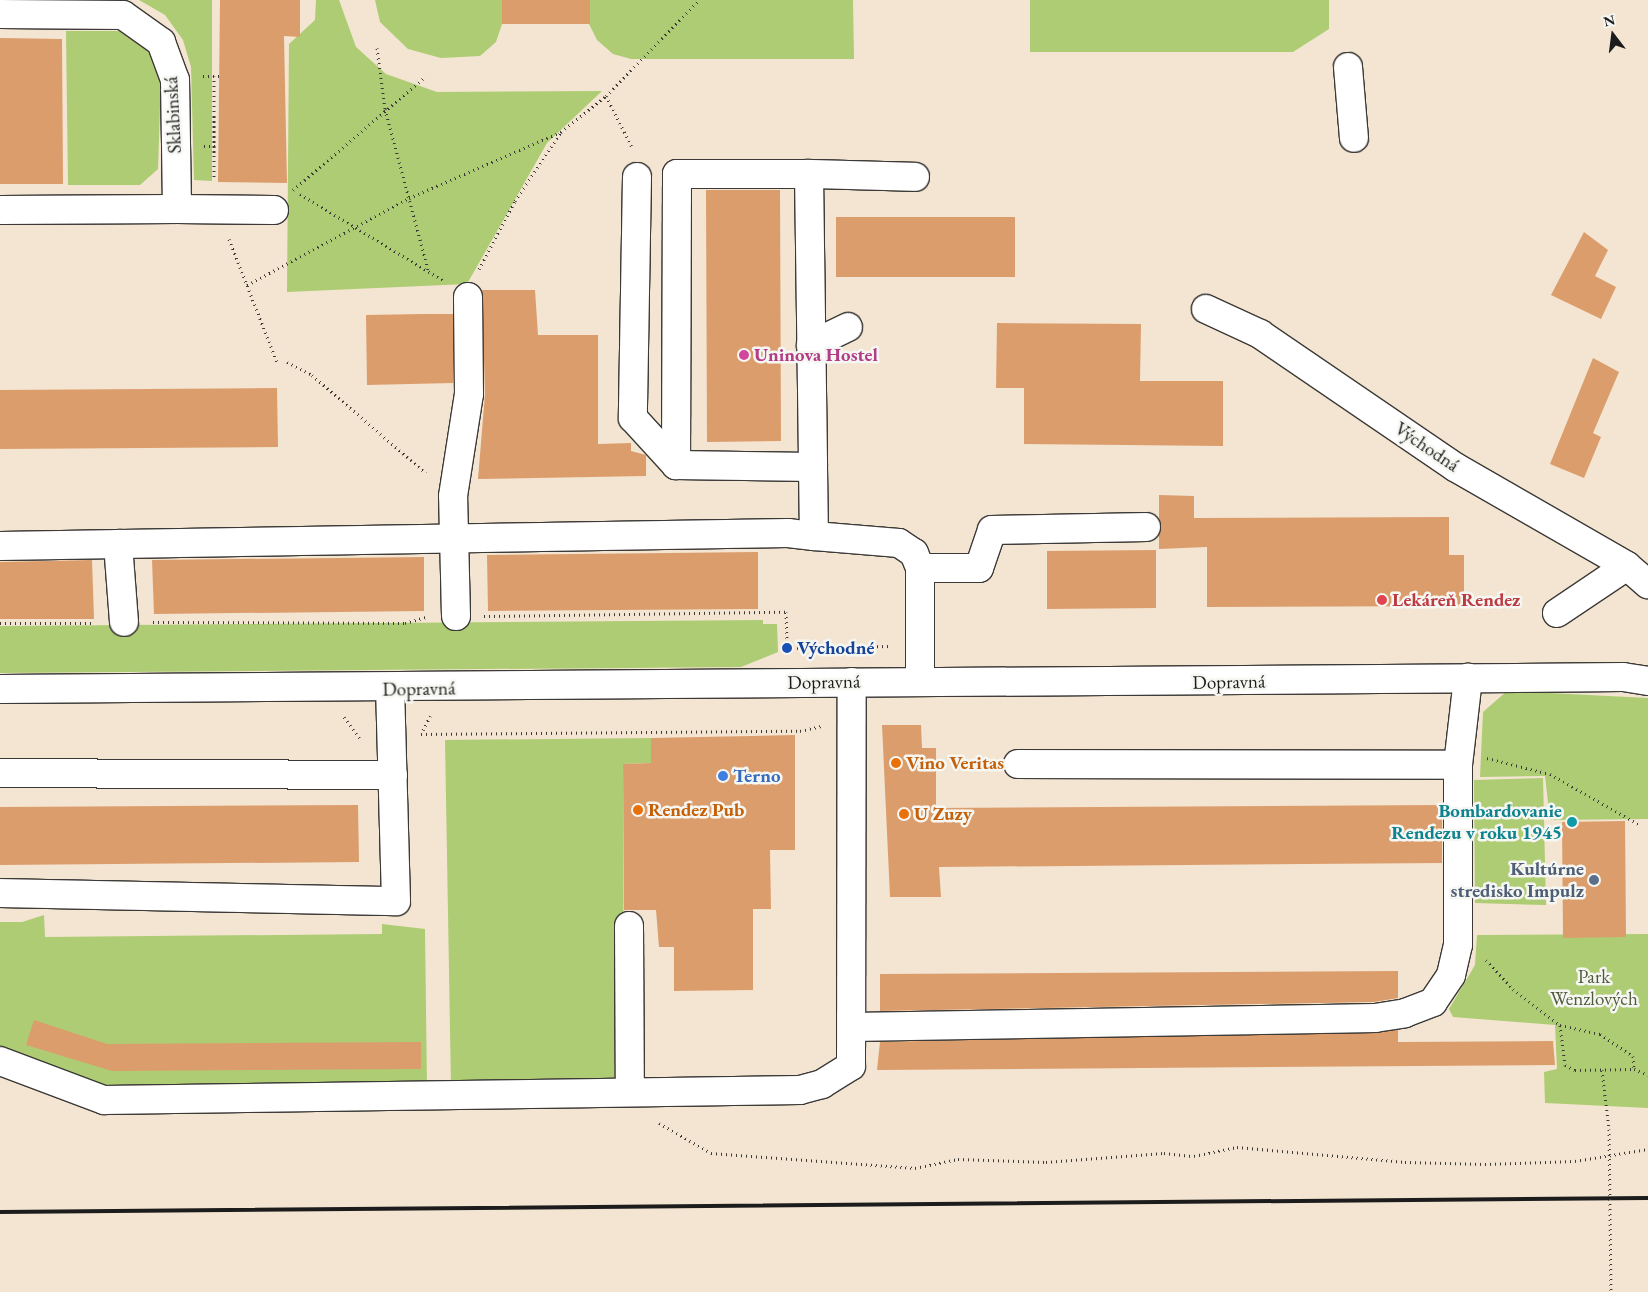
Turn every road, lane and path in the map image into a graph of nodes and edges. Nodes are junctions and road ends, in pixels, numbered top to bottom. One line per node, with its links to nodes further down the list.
1 (699, 0): 6 (path)
2 (0, 14): 16 (street, Sklabinská)
3 (377, 48): 7 (path)
4 (1348, 67): 9 (street)
5 (426, 76): 7 (path)
6 (606, 96): 8 (path); 11 (path)
7 (385, 109): 13 (path); 14 (path)
8 (562, 132): 14 (path); 21 (path)
9 (1354, 138)
10 (809, 174): 12 (street); 24 (street); 26 (street)
11 (637, 177): 26 (street)
12 (915, 177)
13 (293, 190): 15 (path); 18 (path)
14 (409, 198): 18 (path); 19 (path)
15 (279, 200): 16 (street)
16 (177, 208): 17 (street)
17 (0, 210)
18 (353, 226): 19 (path); 20 (path)
19 (429, 273): 21 (path)
20 (247, 285)
21 (468, 297): 28 (street)
22 (1206, 308): 34 (street, Východná)
23 (848, 327): 24 (street)
24 (811, 345): 27 (street)
25 (286, 362): 28 (path)
26 (676, 465): 27 (street)
27 (813, 467): 30 (street)
28 (453, 496): 31 (street)
29 (1146, 527): 35 (street)
30 (814, 536): 31 (street); 35 (street)
31 (453, 537): 32 (street); 38 (street)
32 (118, 544): 33 (street); 39 (street)
33 (0, 546)
34 (1627, 566): 36 (street, Východná); 37 (street)
35 (920, 568): 45 (street)
36 (1648, 584)
37 (1557, 613)
38 (456, 616): 39 (path); 41 (path)
39 (124, 622): 40 (path)
40 (0, 623)
41 (896, 646)
42 (1468, 678): 43 (street, Dopravná); 45 (street, Dopravná); 50 (street)
43 (1648, 681)
44 (852, 682): 45 (street, Dopravná); 47 (street, Dopravná); 48 (street)
45 (920, 682)
46 (0, 689): 47 (street, Dopravná)
47 (390, 689): 53 (street)
48 (851, 718): 49 (path); 59 (street)
49 (422, 734)
50 (1459, 757): 51 (street); 54 (path); 57 (street)
51 (1018, 764)
52 (0, 773): 53 (street)
53 (393, 775): 55 (street)
54 (1640, 825)
55 (0, 894)
56 (629, 926): 64 (street)
57 (1458, 945): 58 (path); 59 (street)
58 (1560, 1024): 61 (path); 62 (path)
59 (852, 1027): 64 (street)
60 (0, 1061): 64 (street)
61 (1634, 1069): 62 (path); 63 (path)
62 (1602, 1070): 66 (path, bridge)
63 (1648, 1075)
64 (630, 1090): 65 (path)
65 (1648, 1149)
66 (1611, 1292)

